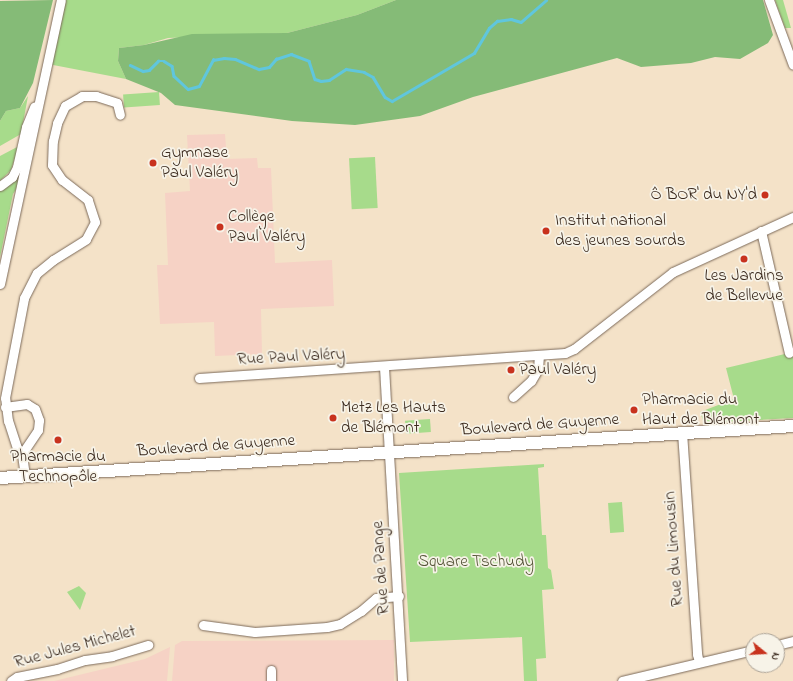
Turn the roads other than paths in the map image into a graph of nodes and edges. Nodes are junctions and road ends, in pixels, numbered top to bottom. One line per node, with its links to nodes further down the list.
1 (61, 0): 4 (street)
2 (769, 0): 3 (street)
3 (793, 65)
4 (43, 85): 6 (street); 9 (street)
5 (120, 115): 15 (street)
6 (0, 186)
7 (793, 217): 8 (street, Rue Paul Valéry)
8 (761, 232): 10 (street); 11 (street, Rue Paul Valéry)
9 (0, 284)
10 (789, 353)
11 (539, 356): 12 (street, Rue Paul Valéry); 14 (street)
12 (384, 367): 13 (street, Rue Paul Valéry); 18 (street, Rue de Pange)
13 (199, 378)
14 (513, 397)
15 (6, 407): 19 (street); 19 (street)
16 (793, 426): 17 (main road, Boulevard de Guyenne)
17 (682, 432): 18 (main road, Boulevard de Guyenne); 27 (street, Rue du Limousin)
18 (390, 452): 21 (main road, Boulevard de Guyenne); 23 (street, Rue de Pange)
19 (22, 454): 21 (street)
20 (0, 471): 21 (main road, Boulevard de Guyenne)
21 (25, 476): 22 (main road, Boulevard de Guyenne)
22 (0, 478)
23 (399, 596): 24 (street); 31 (street, Rue de Pange)
24 (203, 625)
25 (148, 645): 29 (street, Rue Jules Michelet)
26 (745, 652): 27 (street)
27 (699, 662): 32 (street)
28 (271, 670): 30 (street)
29 (11, 681)
30 (271, 681)
31 (402, 681)
32 (622, 681)

